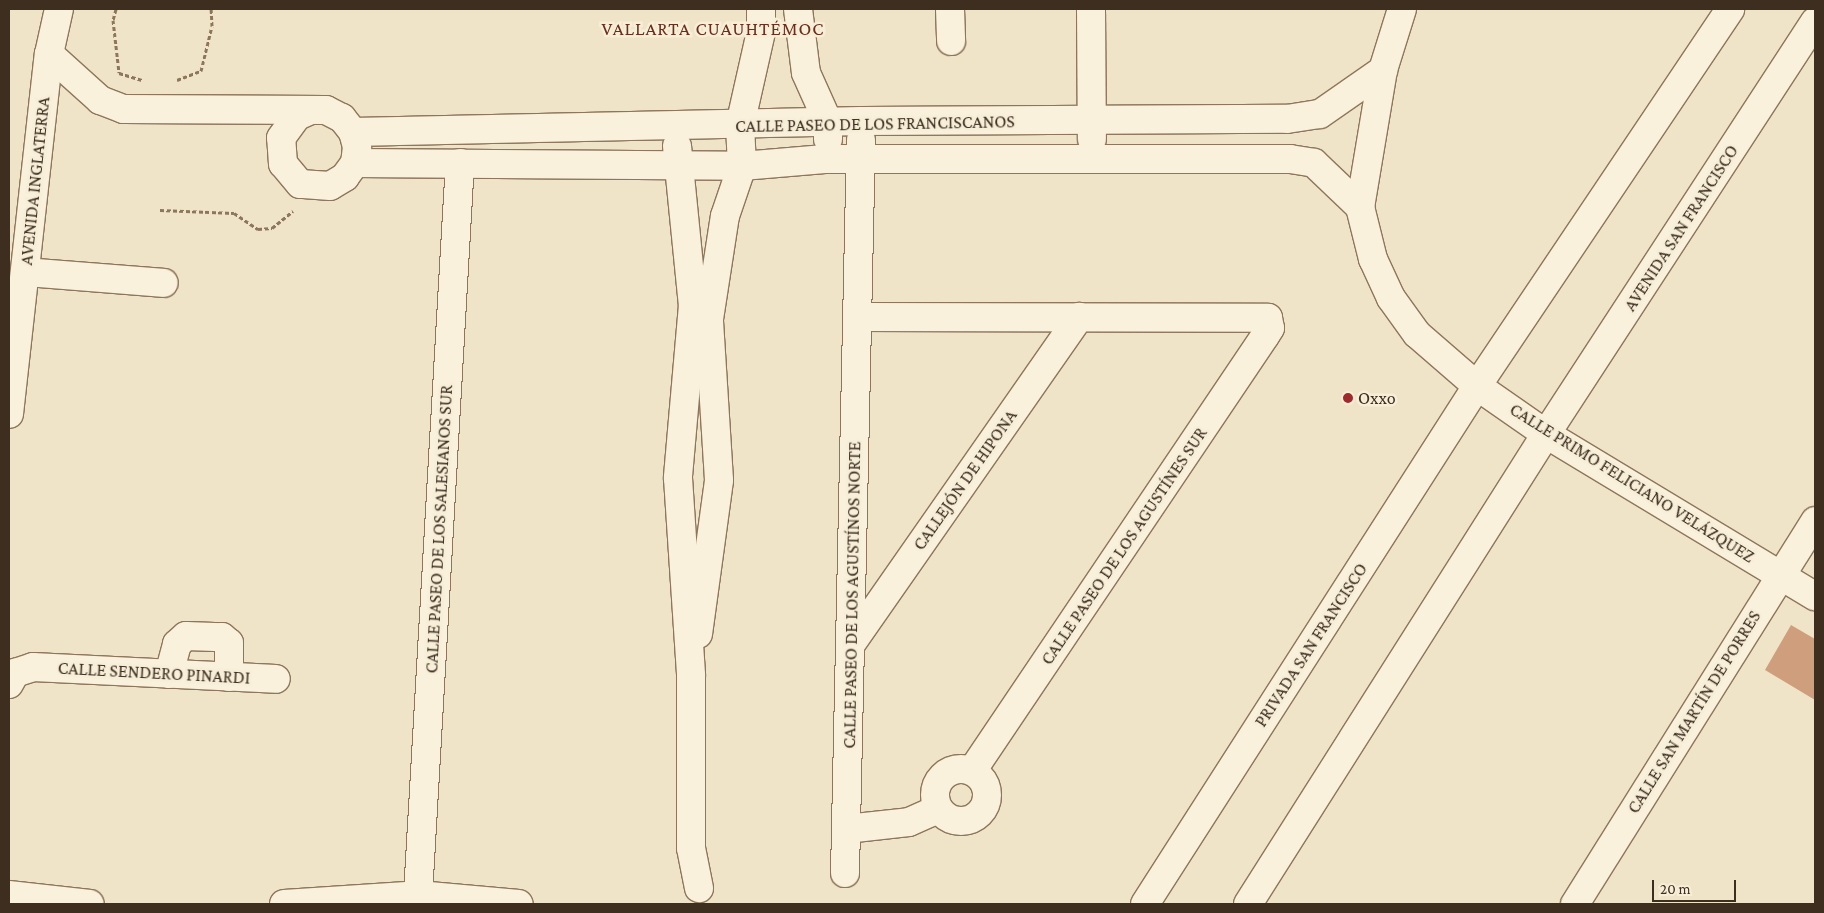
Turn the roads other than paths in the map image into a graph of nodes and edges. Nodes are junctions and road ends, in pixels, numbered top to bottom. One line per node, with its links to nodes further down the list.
1 (59, 9): 10 (street, AVENIDA INGLATERRA)
2 (761, 9): 16 (street)
3 (798, 9): 14 (street)
4 (950, 9): 9 (street)
5 (1091, 9): 15 (street)
6 (1402, 9): 11 (street, CALLE PRIMO FELICIANO VELÁZQUEZ)
7 (1730, 9): 35 (street)
8 (1815, 22): 37 (street, AVENIDA SAN FRANCISCO)
9 (950, 41)
10 (49, 54): 12 (street); 29 (street, AVENIDA INGLATERRA)
11 (1383, 70): 15 (street, CALLE PASEO DE LOS FRANCISCANOS); 26 (street, CALLE PRIMO FELICIANO VELÁZQUEZ)
12 (309, 111): 18 (street); 22 (street)
13 (862, 121): 14 (street, CALLE PASEO DE LOS FRANCISCANOS); 15 (street, CALLE PASEO DE LOS FRANCISCANOS); 20 (street, CALLE PASEO DE LOS AGUSTÍNOS NORTE)
14 (828, 122): 16 (street, CALLE PASEO DE LOS FRANCISCANOS); 21 (street)
15 (1092, 122): 19 (street)
16 (740, 125): 17 (street, CALLE PASEO DE LOS FRANCISCANOS); 25 (street)
17 (678, 128): 18 (street, CALLE PASEO DE LOS FRANCISCANOS); 24 (street)
18 (354, 132): 22 (street)
19 (1091, 158): 20 (street, CALLE PASEO DE LOS FRANCISCANOS); 26 (street, CALLE PASEO DE LOS FRANCISCANOS)
20 (861, 159): 21 (street, CALLE PASEO DE LOS FRANCISCANOS); 32 (street, CALLE PASEO DE LOS AGUSTÍNOS NORTE)
21 (829, 160): 25 (street, CALLE PASEO DE LOS FRANCISCANOS)
22 (355, 163): 23 (street, CALLE PASEO DE LOS FRANCISCANOS)
23 (460, 163): 24 (street, CALLE PASEO DE LOS FRANCISCANOS); 53 (street, CALLE PASEO DE LOS SALESIANOS SUR)
24 (677, 164): 25 (street, CALLE PASEO DE LOS FRANCISCANOS); 27 (street)
25 (742, 166): 28 (street)
26 (1360, 208): 35 (street, CALLE PRIMO FELICIANO VELÁZQUEZ)
27 (687, 215): 28 (street); 31 (street)
28 (725, 216): 31 (street)
29 (25, 272): 30 (street); 34 (street, AVENIDA INGLATERRA)
30 (164, 283)
31 (703, 306): 43 (street); 43 (street)
32 (858, 317): 33 (street); 41 (street, CALLE PASEO DE LOS AGUSTÍNOS NORTE)
33 (1079, 317): 41 (street, CALLEJÓN DE HIPONA); 47 (street, CALLE PASEO DE LOS AGUSTÍNES SUR)
34 (12, 342): 36 (street, AVENIDA INGLATERRA)
35 (1477, 386): 37 (street, CALLE PRIMO FELICIANO VELÁZQUEZ); 57 (street, PRIVADA SAN FRANCISCO)
36 (9, 414)
37 (1546, 434): 39 (street, CALLE PRIMO FELICIANO VELÁZQUEZ); 58 (street)
38 (1815, 521): 39 (street, CALLE SAN MARTÍN DE PORRES)
39 (1780, 574): 40 (street, CALLE PRIMO FELICIANO VELÁZQUEZ); 59 (street, CALLE SAN MARTÍN DE PORRES)
40 (1815, 596)
41 (851, 644): 49 (street, CALLE PASEO DE LOS AGUSTÍNOS NORTE)
42 (169, 674): 44 (street, CALLE SENDERO PINARDI); 44 (street); 46 (street, CALLE SENDERO PINARDI)
43 (691, 676): 51 (street)
44 (229, 677): 45 (street, CALLE SENDERO PINARDI)
45 (276, 679)
46 (9, 684)
47 (972, 771): 48 (street); 48 (street)
48 (938, 809): 49 (street)
49 (846, 829): 50 (street, CALLE PASEO DE LOS AGUSTÍNOS NORTE)
50 (845, 873)
51 (699, 888)
52 (9, 895): 54 (street)
53 (418, 895): 55 (street); 56 (street)
54 (90, 904)
55 (284, 904)
56 (519, 904)
57 (1145, 904)
58 (1248, 904)
59 (1575, 904)

